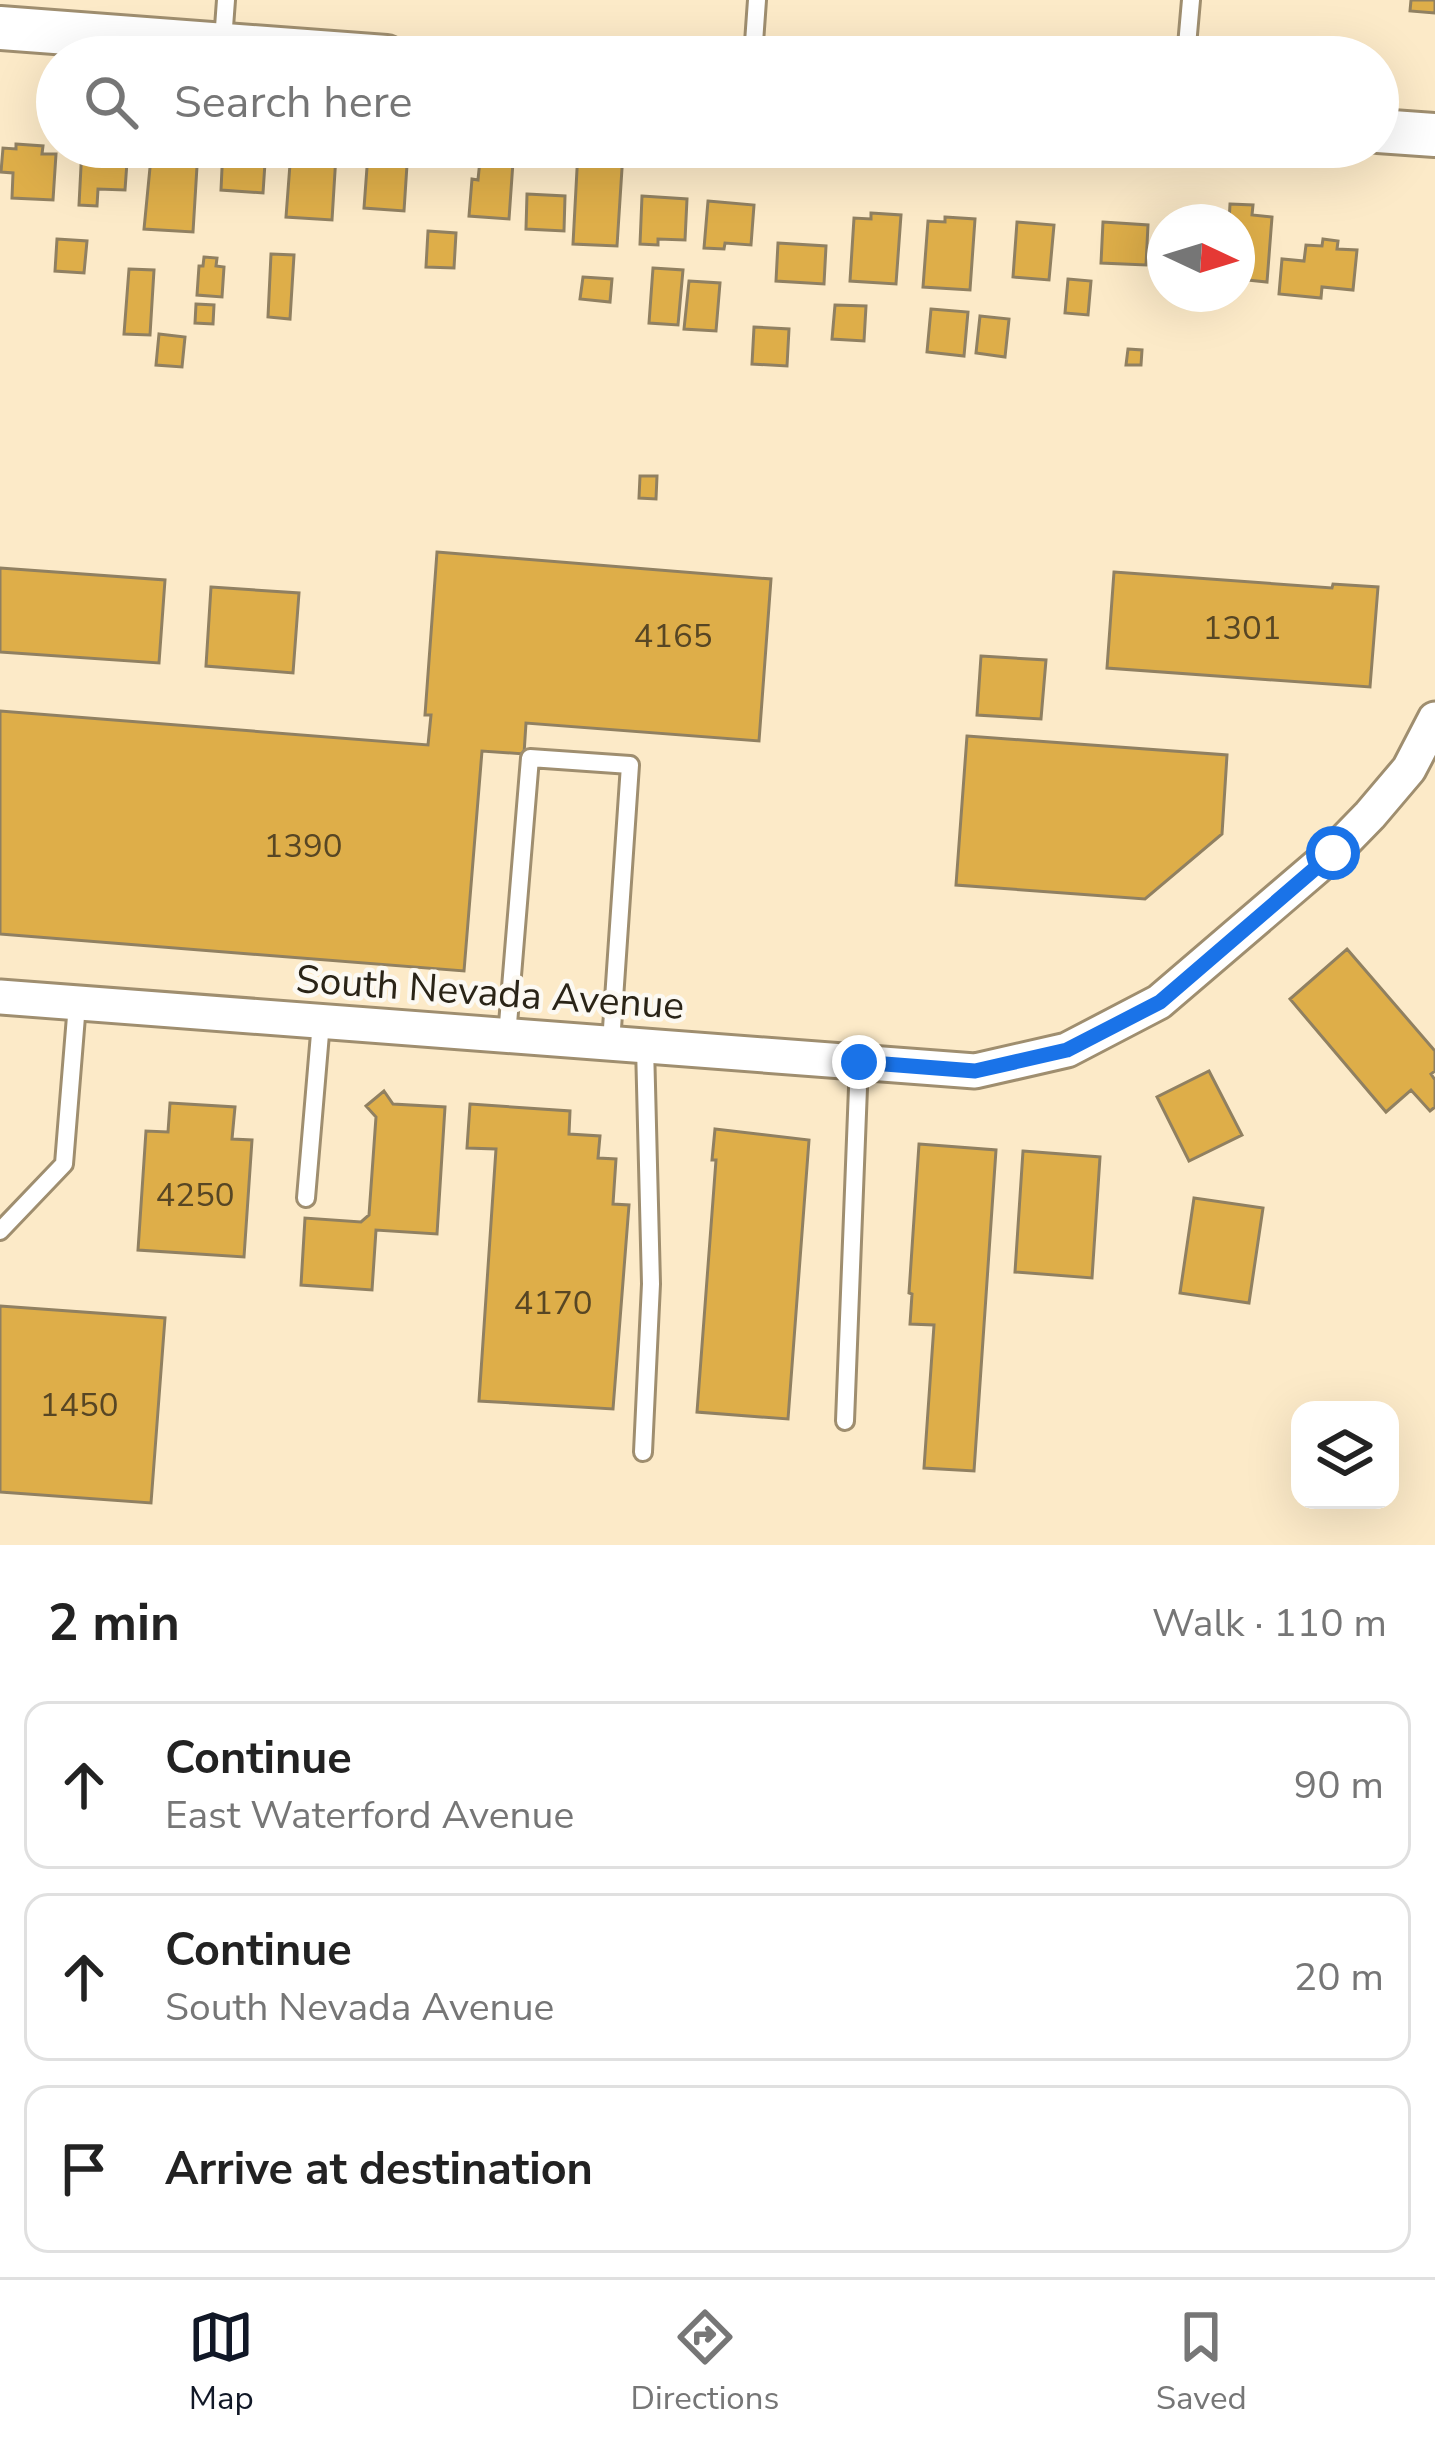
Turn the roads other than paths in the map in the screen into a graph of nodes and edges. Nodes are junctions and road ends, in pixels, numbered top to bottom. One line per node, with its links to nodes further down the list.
1 (226, 0): 6 (lane)
2 (757, 0): 7 (lane)
3 (1191, 0): 8 (lane)
4 (0, 28): 5 (street)
5 (105, 36)
6 (224, 36)
7 (754, 36)
8 (1188, 36)
9 (1399, 132): 10 (street)
10 (1435, 135)
11 (1435, 719): 17 (street, South Nevada Avenue)
12 (0, 997): 13 (street, South Nevada Avenue)
13 (77, 1004): 14 (street, South Nevada Avenue); 19 (lane)
14 (321, 1022): 15 (street, South Nevada Avenue); 18 (lane)
15 (507, 1037): 16 (street, South Nevada Avenue); 16 (lane)
16 (628, 1045): 17 (street, South Nevada Avenue); 21 (lane)
17 (859, 1062): 20 (lane)
18 (306, 1198)
19 (0, 1232)
20 (845, 1421)
21 (644, 1451)

